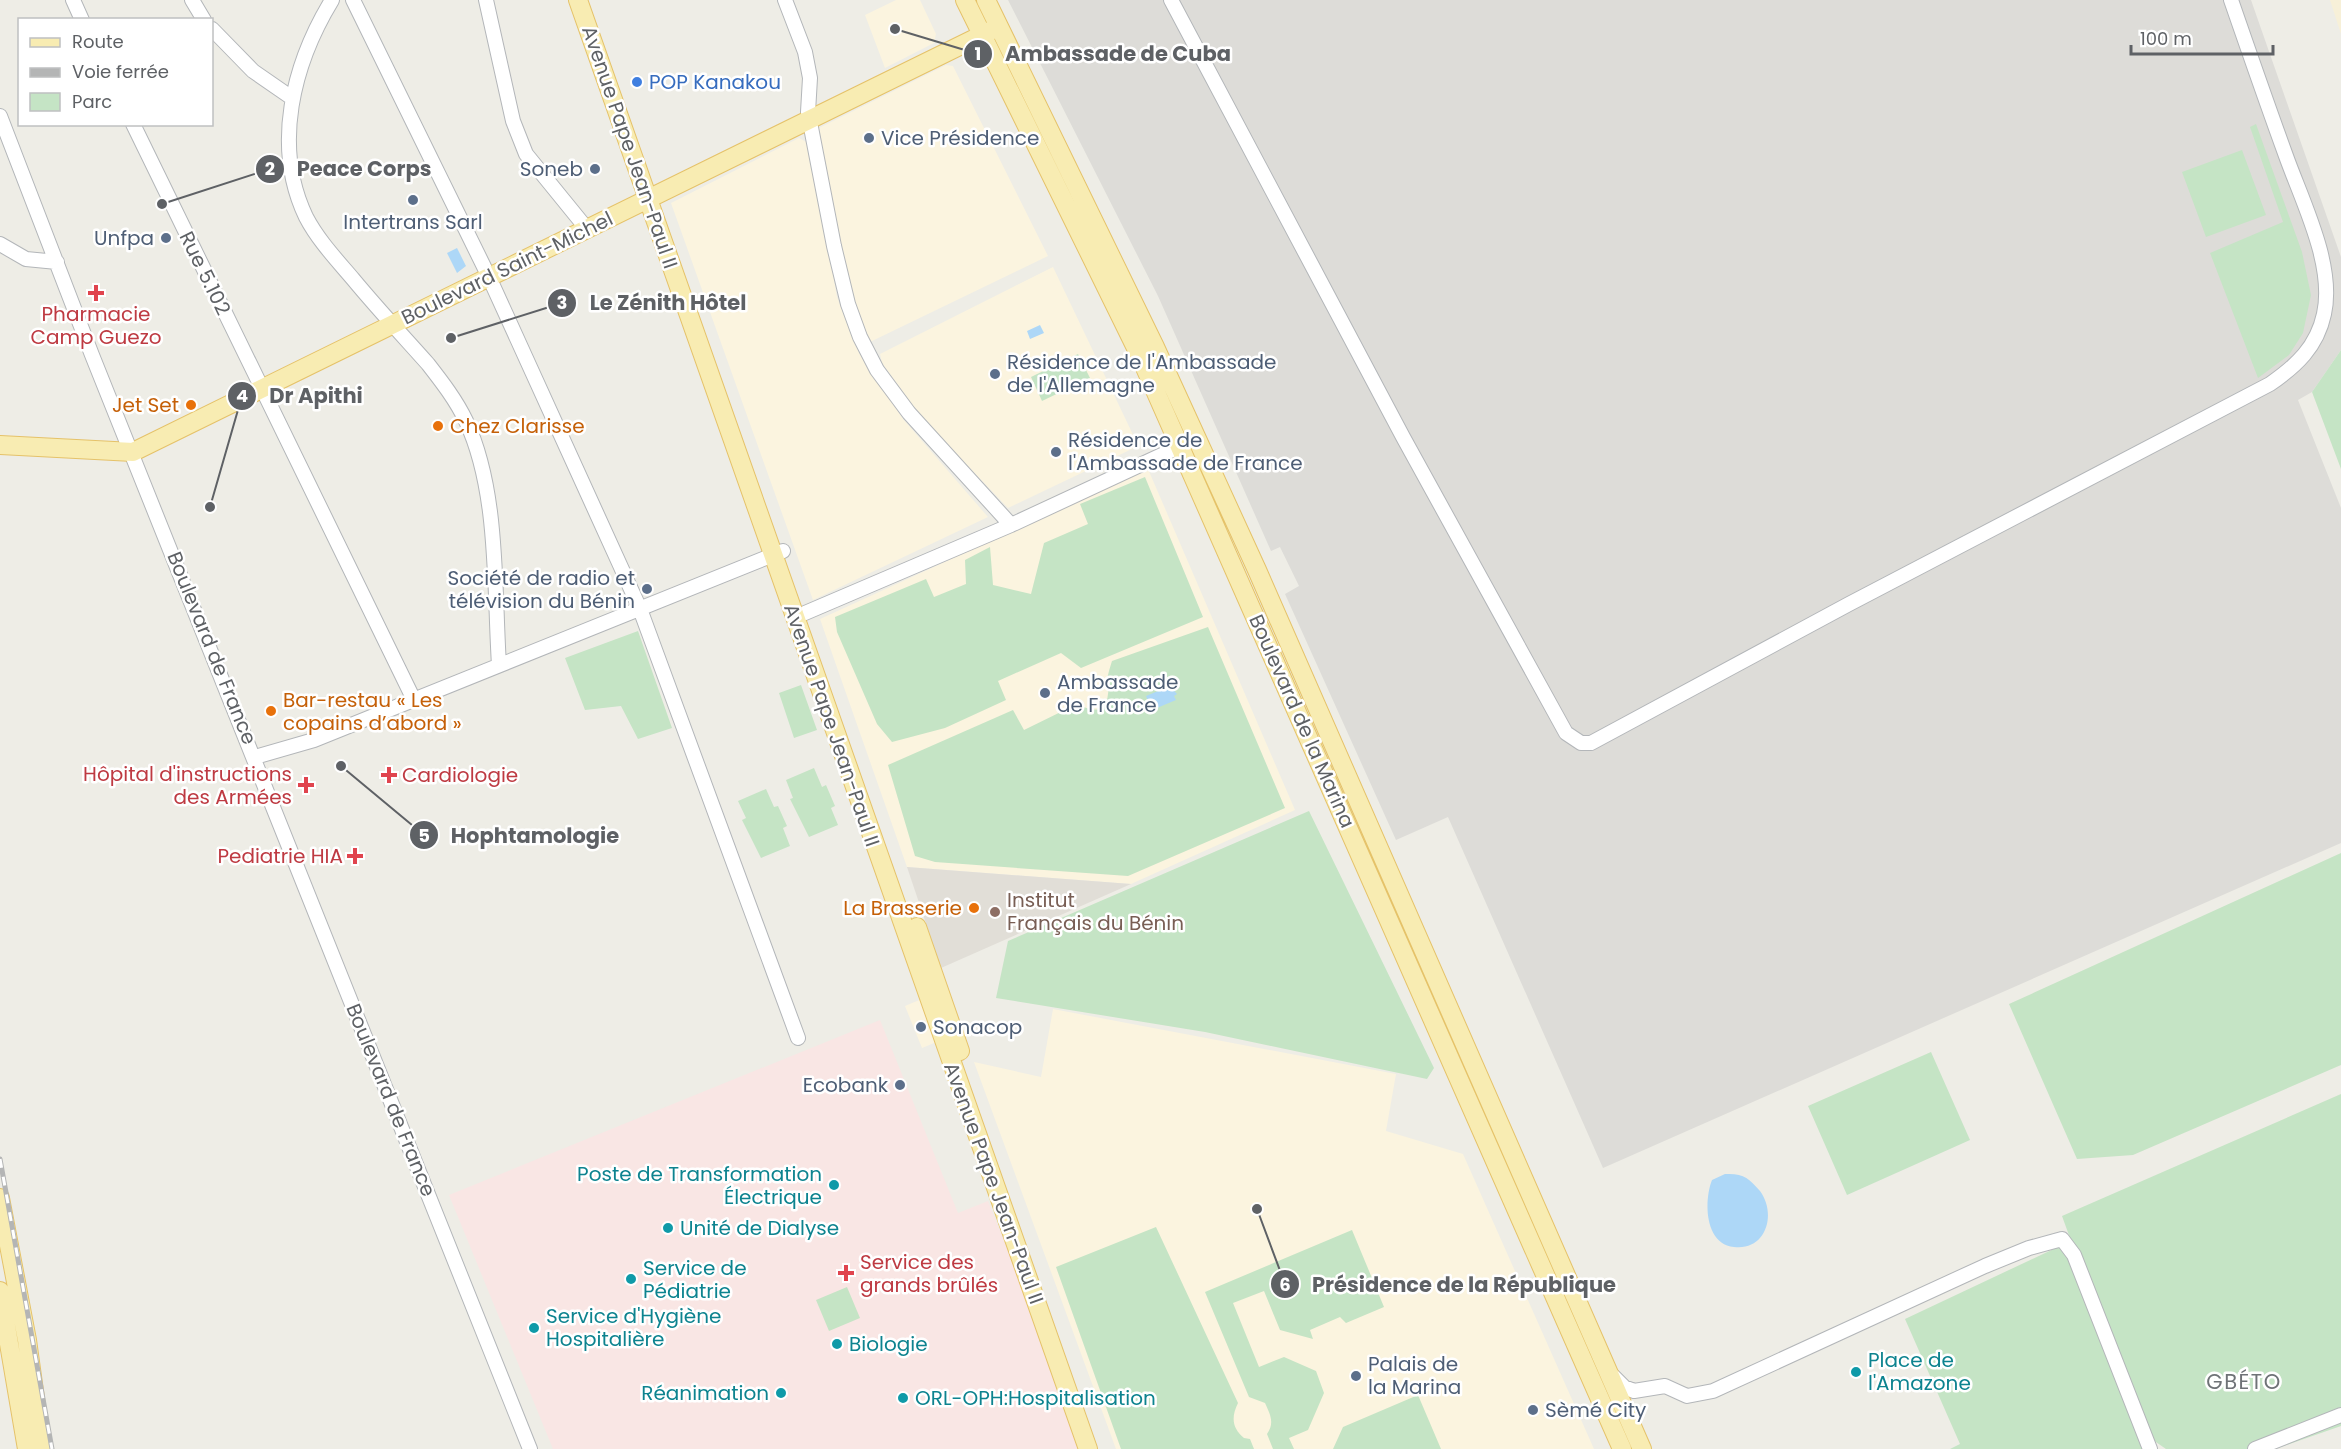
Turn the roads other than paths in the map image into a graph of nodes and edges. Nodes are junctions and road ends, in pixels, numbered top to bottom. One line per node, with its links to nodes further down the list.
1 (73, 0): 13 (street)
2 (192, 0): 14 (street)
3 (332, 0): 18 (street)
4 (353, 0): 26 (street)
5 (486, 0): 23 (street)
6 (578, 0): 22 (main road, Avenue Pape Jean-Paul II)
7 (590, 0): 22 (main road, Avenue Pape Jean-Paul II)
8 (785, 0): 20 (street)
9 (965, 0): 17 (main road, Boulevard de la Marina)
10 (986, 0): 15 (main road, Boulevard de la Marina)
11 (1171, 0): 12 (street)
12 (2231, 0)
13 (81, 18)
14 (203, 18)
15 (1000, 27): 17 (main road, Boulevard Saint-Michel); 41 (main road, Boulevard de la Marina)
16 (213, 30): 18 (street)
17 (983, 35): 20 (main road, Boulevard Saint-Michel); 30 (main road, Boulevard de la Marina)
18 (292, 98): 27 (street)
19 (0, 116): 25 (street, Boulevard de France)
20 (810, 120): 22 (main road, Boulevard Saint-Michel); 32 (street)
21 (134, 126): 28 (street, Rue 5.102)
22 (654, 196): 23 (main road, Boulevard Saint-Michel); 33 (main road, Avenue Pape Jean-Paul II)
23 (587, 229): 26 (main road, Boulevard Saint-Michel)
24 (0, 244): 25 (street)
25 (57, 262): 31 (street, Boulevard de France)
26 (489, 277): 27 (main road, Boulevard Saint-Michel); 34 (street)
27 (392, 325): 28 (main road, Boulevard Saint-Michel); 36 (street)
28 (261, 389): 31 (main road, Boulevard Saint-Michel); 37 (street, Rue 5.102)
29 (0, 445): 31 (main road, Boulevard Saint-Michel)
30 (1180, 446): 32 (street); 41 (main road, Boulevard de la Marina)
31 (133, 452): 38 (street, Boulevard de France)
32 (1011, 525): 35 (street)
33 (778, 553): 34 (street); 35 (main road, Avenue Pape Jean-Paul II); 40 (main road, Avenue Pape Jean-Paul II)
34 (640, 609): 36 (street); 39 (street)
35 (805, 613): 40 (main road, Avenue Pape Jean-Paul II)
36 (499, 665): 37 (street)
37 (414, 700): 38 (street)
38 (255, 757): 51 (street, Boulevard de France)
39 (798, 1038)
40 (962, 1075): 52 (main road, Avenue Pape Jean-Paul II); 53 (main road, Avenue Pape Jean-Paul II)
41 (1478, 1098): 42 (main road, Boulevard de la Marina); 43 (main road, Boulevard de la Marina)
42 (1506, 1141): 43 (main road); 47 (main road, Boulevard de la Marina)
43 (1487, 1142): 54 (main road, Boulevard de la Marina)
44 (0, 1198): 50 (main road)
45 (0, 1291): 46 (main road)
46 (2, 1316): 49 (main road)
47 (1607, 1369): 55 (main road, Boulevard de la Marina); 56 (street)
48 (2341, 1415): 57 (street)
49 (27, 1449)
50 (42, 1449)
51 (530, 1449)
52 (1088, 1449)
53 (1099, 1449)
54 (1622, 1449)
55 (1642, 1449)
56 (2150, 1449)
57 (2255, 1449)

